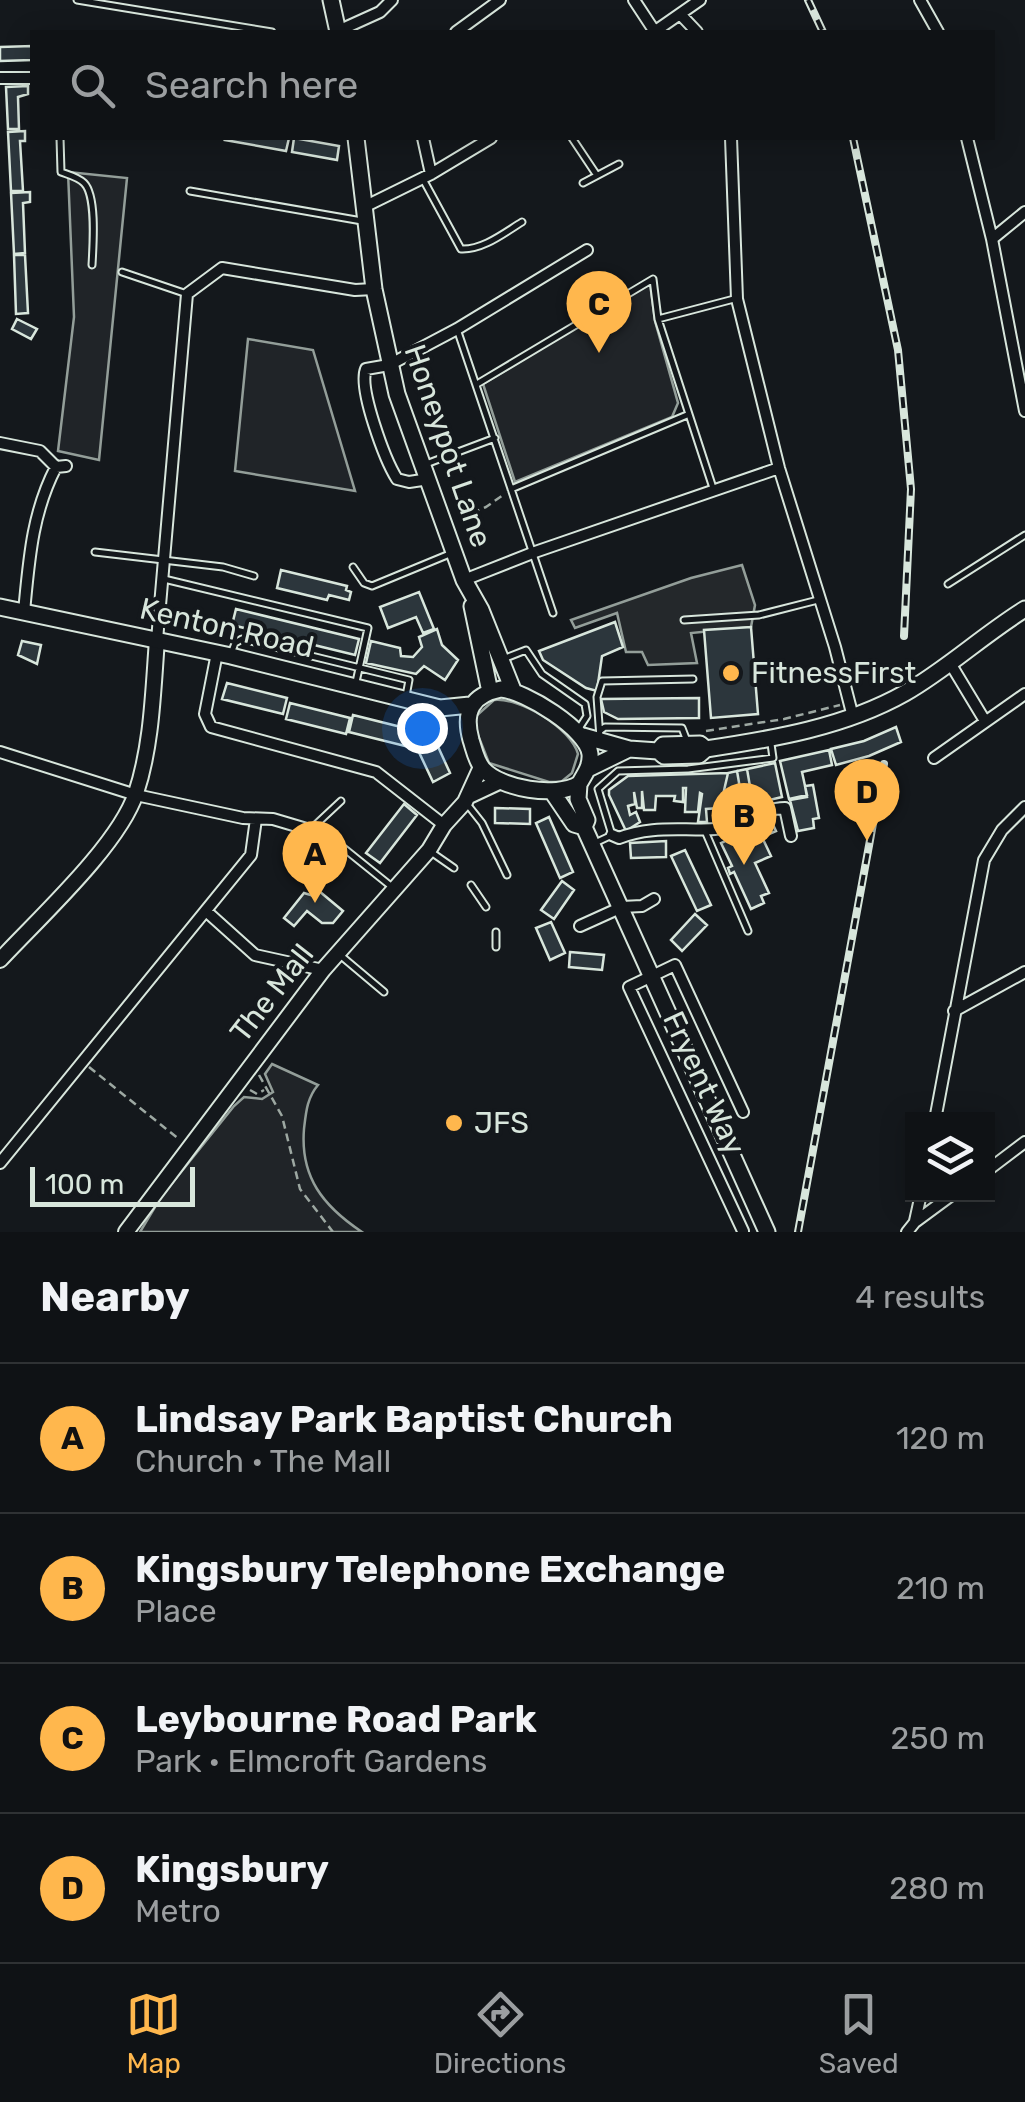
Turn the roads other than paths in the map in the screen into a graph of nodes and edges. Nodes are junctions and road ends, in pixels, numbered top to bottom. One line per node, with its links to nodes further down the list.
1 (78, 0): 9 (lane)
2 (331, 0): 10 (main road)
3 (392, 0): 11 (street)
4 (500, 0): 12 (street)
5 (634, 0): 13 (street)
6 (700, 0): 8 (street)
7 (920, 0): 16 (street)
8 (680, 14): 14 (street); 15 (street)
9 (260, 30)
10 (338, 30)
11 (342, 30)
12 (459, 30)
13 (653, 30)
14 (657, 30)
15 (694, 30)
16 (937, 30)
17 (0, 78): 18 (street)
18 (30, 78)
19 (60, 140): 36 (lane)
20 (356, 140): 32 (main road, Honeypot Lane)
21 (424, 140): 28 (street)
22 (488, 140): 28 (street)
23 (573, 140): 27 (lane)
24 (731, 140): 40 (street)
25 (967, 140): 34 (street)
26 (619, 164): 27 (lane)
27 (596, 174): 29 (lane)
28 (427, 176): 32 (street); 33 (lane)
29 (583, 183)
30 (190, 191): 32 (lane)
31 (1025, 212): 34 (street)
32 (364, 214): 38 (main road, Honeypot Lane)
33 (522, 222)
34 (992, 239): 45 (street)
35 (586, 250): 42 (street)
36 (92, 265)
37 (122, 272): 39 (lane)
38 (374, 289): 39 (street); 43 (main road, Honeypot Lane)
39 (187, 294): 57 (street)
40 (737, 299): 41 (lane); 49 (street)
41 (658, 320): 44 (lane); 46 (lane)
42 (456, 329): 43 (street); 44 (lane)
43 (388, 365): 50 (main road, Honeypot Lane); 50 (street)
44 (477, 384): 47 (lane)
45 (1025, 411)
46 (686, 416): 51 (lane); 52 (lane)
47 (495, 438): 50 (lane); 51 (lane)
48 (0, 443): 66 (street)
49 (779, 468): 52 (street); 63 (street)
50 (426, 472): 55 (main road, Honeypot Lane)
51 (511, 489): 56 (lane)
52 (714, 491): 56 (street)
53 (1025, 535): 61 (lane)
54 (95, 552): 57 (lane)
55 (455, 552): 58 (lane); 62 (main road, Honeypot Lane)
56 (534, 552): 62 (street); 67 (lane)
57 (163, 561): 59 (lane); 60 (street)
58 (354, 567)
59 (254, 576)
60 (162, 579): 69 (street); 73 (lane)
61 (948, 584)
62 (467, 586): 71 (main road, Honeypot Lane); 77 (main road, Honeypot Lane)
63 (819, 600): 68 (lane); 82 (street)
64 (0, 607): 66 (main road, Kenton Road)
65 (1025, 609): 72 (main road)
66 (24, 612): 69 (main road, Kenton Road)
67 (553, 612)
68 (684, 620)
69 (158, 640): 70 (main road, Kenton Road); 99 (street)
70 (224, 654): 73 (lane); 75 (main road, Kenton Road); 104 (street)
71 (501, 660): 76 (main road, Honeypot Lane); 85 (lane)
72 (950, 662): 82 (main road); 83 (street)
73 (359, 668): 75 (lane); 79 (lane)
74 (693, 679): 86 (lane)
75 (355, 686): 79 (main road, Kenton Road)
76 (513, 690): 77 (main road); 85 (main road)
77 (490, 692): 80 (main road)
78 (1025, 694): 83 (street)
79 (406, 700): 81 (main road, Kenton Road)
80 (470, 705): 81 (main road, Kenton Road); 84 (main road)
81 (440, 708): 84 (main road, Kenton Road)
82 (848, 711): 87 (main road)
83 (986, 721): 93 (street)
84 (467, 728): 94 (main road)
85 (580, 734): 86 (main road); 95 (main road)
86 (600, 736): 88 (lane); 89 (main road)
87 (770, 738): 90 (main road); 108 (lane)
88 (692, 739): 90 (main road); 91 (main road)
89 (629, 749): 91 (main road); 95 (main road)
90 (706, 749): 91 (main road)
91 (658, 751)
92 (0, 752): 99 (street)
93 (934, 758)
94 (481, 768): 96 (main road); 100 (street, The Mall)
95 (588, 769): 97 (main road)
96 (501, 781): 98 (main road); 100 (street, The Mall)
97 (579, 784): 98 (main road); 105 (main road, Fryent Way)
98 (553, 793): 105 (main road, Fryent Way)
99 (136, 794): 103 (street); 126 (street)
100 (467, 799): 104 (street, The Mall); 114 (lane)
101 (341, 801): 106 (lane)
102 (1025, 807): 131 (street)
103 (256, 818): 106 (street); 120 (street)
104 (444, 825): 112 (street, The Mall)
105 (584, 827): 110 (main road, Fryent Way)
106 (311, 828)
107 (704, 828): 108 (street); 109 (street); 122 (lane)
108 (612, 835): 110 (lane)
109 (791, 836)
110 (592, 844): 119 (main road, Fryent Way)
111 (341, 846): 116 (lane)
112 (429, 850): 113 (lane); 116 (street, The Mall)
113 (454, 868)
114 (508, 875)
115 (471, 886): 118 (lane)
116 (395, 888): 125 (street, The Mall)
117 (654, 899): 119 (street)
118 (486, 906)
119 (622, 908): 121 (street); 129 (main road, Fryent Way)
120 (206, 911): 127 (street); 135 (street)
121 (580, 926)
122 (748, 931)
123 (496, 932): 124 (lane)
124 (496, 948)
125 (338, 953): 127 (street, The Mall); 130 (lane)
126 (0, 960)
127 (322, 970): 142 (street, The Mall)
128 (1025, 972): 131 (street)
129 (650, 977): 132 (street); 139 (main road, Fryent Way); 141 (street, Fryent Way)
130 (384, 992)
131 (954, 1011): 133 (street)
132 (744, 1112)
133 (936, 1112)
134 (1025, 1142): 136 (street)
135 (0, 1163)
136 (995, 1165)
137 (918, 1202): 140 (street)
138 (943, 1202): 140 (street)
139 (764, 1225): 141 (street)
140 (911, 1227)
141 (739, 1229)
142 (126, 1232)

